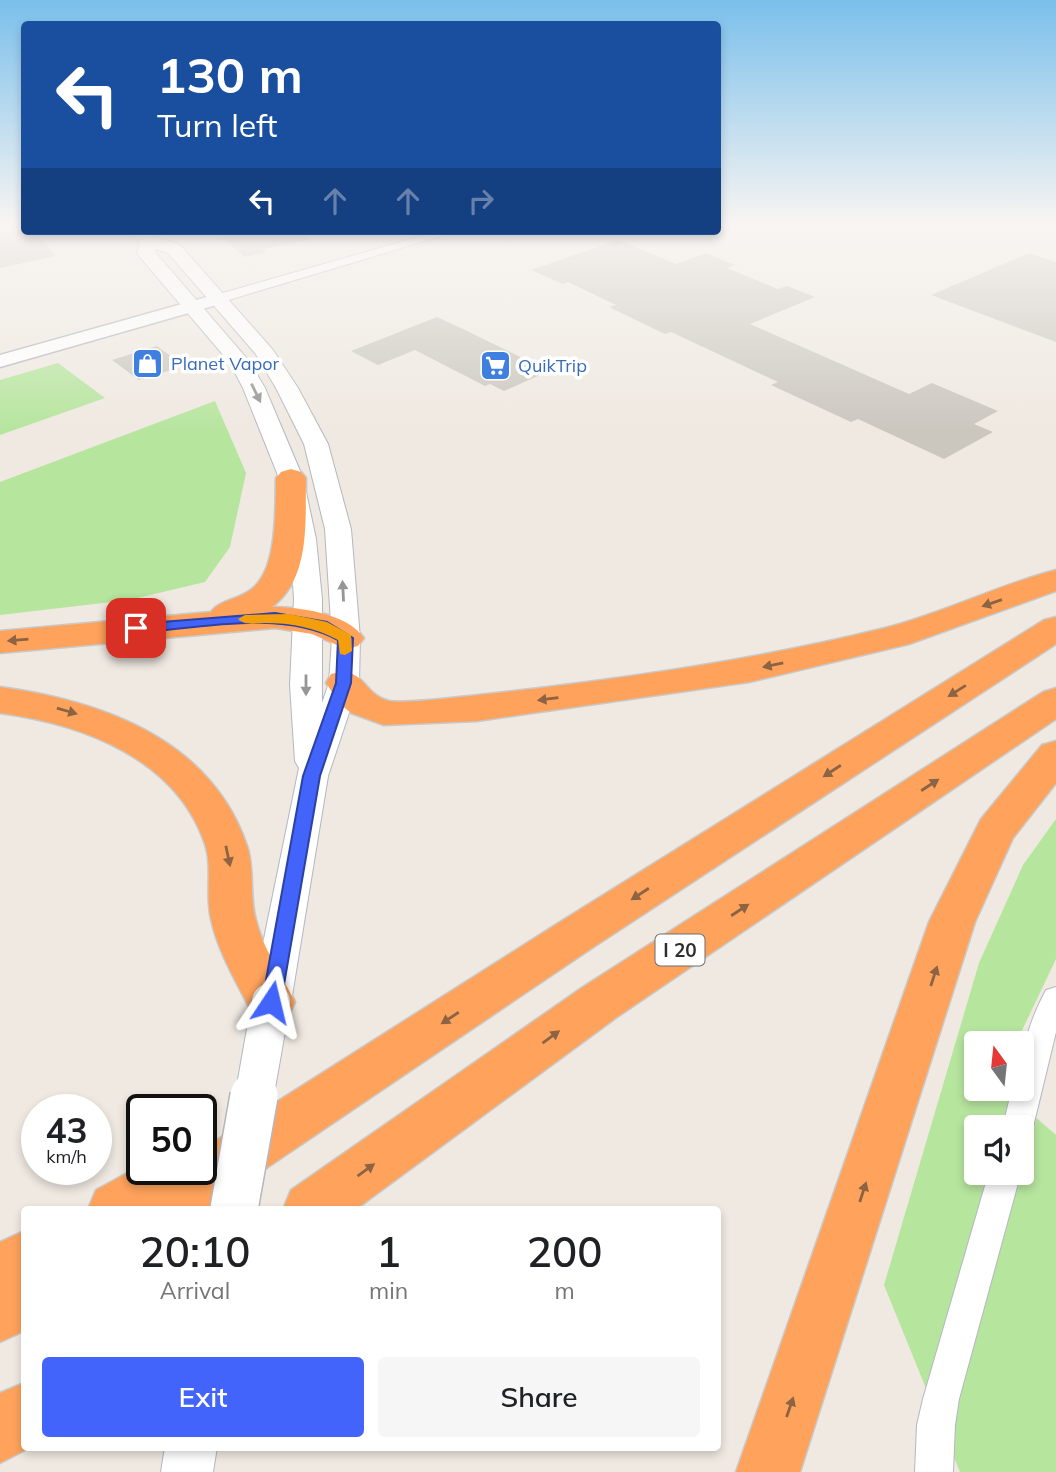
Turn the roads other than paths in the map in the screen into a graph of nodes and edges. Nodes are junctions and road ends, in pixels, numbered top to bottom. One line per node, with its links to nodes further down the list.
1 (196, 294): 3 (main road)
2 (235, 294): 3 (street)
3 (206, 302): 4 (street); 5 (main road, one-way to 5); 10 (main road, one-way to 3)
4 (0, 361)
5 (291, 478): 7 (main road); 8 (highway)
6 (1056, 580): 12 (highway, one-way to 12)
7 (309, 621): 8 (highway); 10 (highway); 16 (main road, one-way to 16)
8 (184, 623): 11 (highway, one-way to 11)
9 (1056, 628): 19 (highway, one-way to 19)
10 (346, 638): 12 (main road)
11 (0, 642)
12 (344, 683): 16 (main road)
13 (0, 700): 18 (highway, one-way to 18)
14 (1056, 701): 27 (highway, I 20, one-way to 14)
15 (1056, 755): 36 (highway, one-way to 15)
16 (312, 776): 18 (main road)
17 (1056, 999): 20 (street)
18 (271, 1002): 26 (main road, bridge)
19 (377, 1065): 21 (highway); 25 (highway)
20 (1021, 1115)
21 (217, 1153)
22 (160, 1185): 24 (highway)
23 (1001, 1185): 37 (street)
24 (121, 1206)
25 (163, 1206)
26 (235, 1206)
27 (315, 1206)
28 (21, 1262): 29 (highway)
29 (0, 1273)
30 (21, 1299): 31 (highway)
31 (0, 1313)
32 (21, 1415): 33 (highway)
33 (0, 1431)
34 (190, 1451): 35 (main road)
35 (187, 1472)
36 (768, 1472)
37 (934, 1472)

